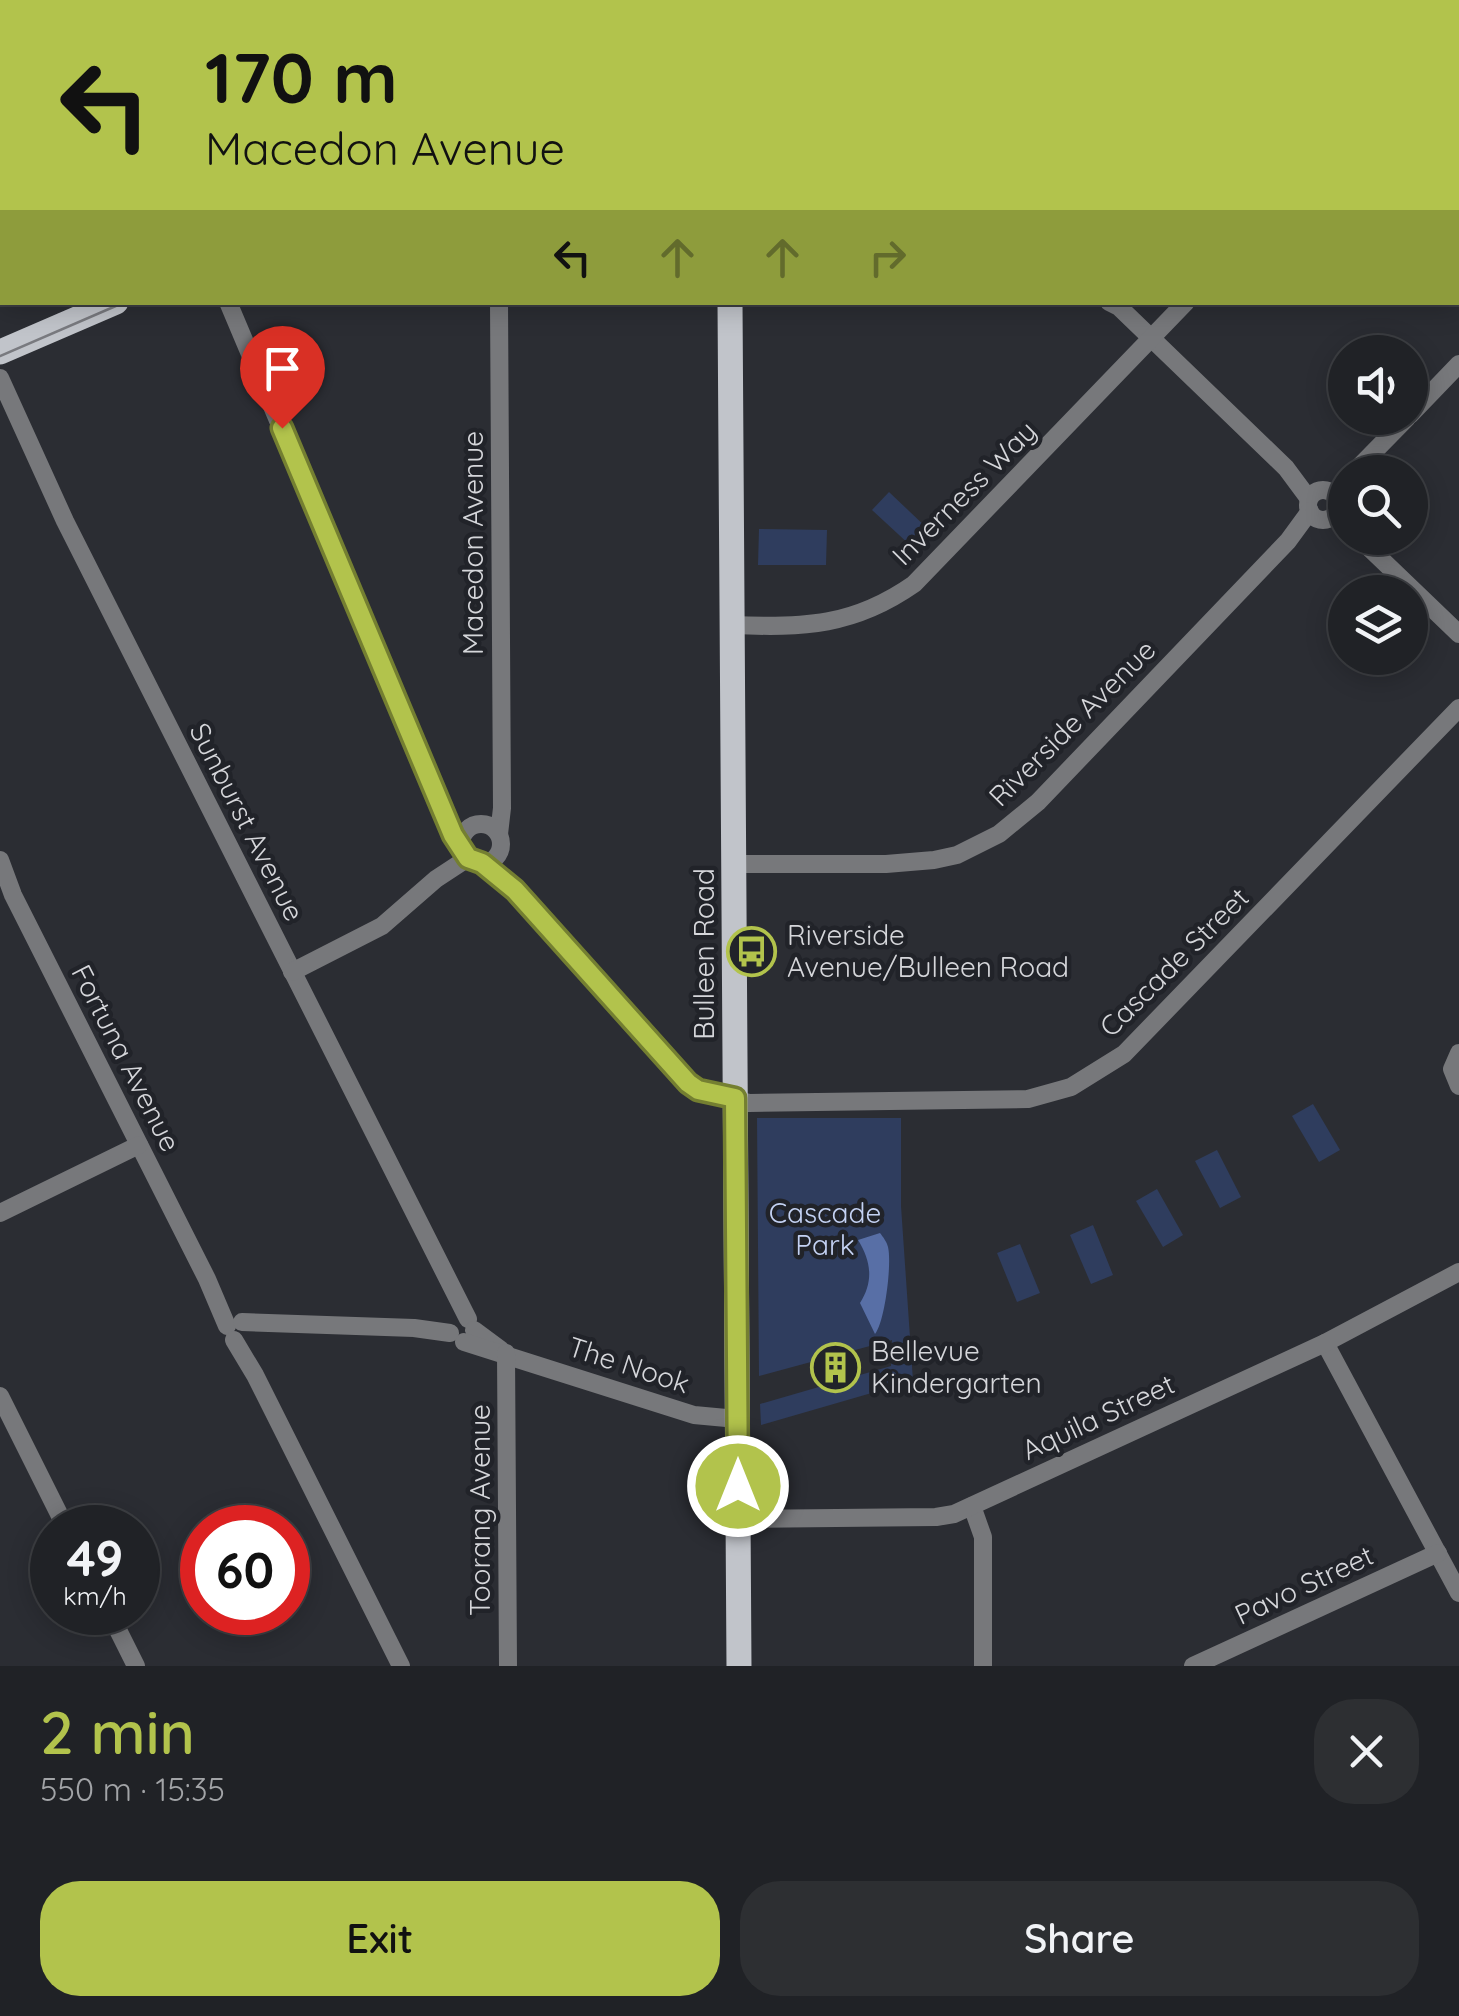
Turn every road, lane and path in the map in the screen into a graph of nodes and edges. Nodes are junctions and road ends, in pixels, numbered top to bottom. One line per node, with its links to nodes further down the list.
1 (108, 305): 8 (main road)
2 (229, 305): 21 (street)
3 (498, 305): 20 (street, Macedon Avenue)
4 (730, 305): 17 (main road, Bulleen Road)
5 (1115, 305): 7 (street)
6 (1183, 305): 7 (street, Inverness Way)
7 (1152, 339): 14 (street); 17 (street, Inverness Way)
8 (2, 347)
9 (1459, 364): 11 (street)
10 (0, 378): 25 (street, Sunburst Avenue)
11 (1428, 396)
12 (1391, 435): 13 (street)
13 (1371, 455)
14 (1328, 500)
15 (1328, 504): 23 (street, Riverside Avenue)
16 (1377, 555): 18 (street)
17 (732, 625): 23 (main road, Bulleen Road)
18 (1459, 634)
19 (1459, 708): 28 (street, Cascade Street)
20 (495, 836): 21 (street); 21 (street); 24 (street, Macedon Avenue)
21 (468, 848): 24 (street, Macedon Avenue); 25 (street)
22 (0, 860): 29 (street, Fortuna Avenue)
23 (734, 864): 28 (main road, Bulleen Road)
24 (515, 890): 28 (street, Macedon Avenue)
25 (292, 972): 32 (street, Sunburst Avenue)
26 (1459, 1052): 27 (street)
27 (1459, 1086)
28 (735, 1098): 37 (main road, Bulleen Road)
29 (139, 1145): 30 (street); 33 (street, Fortuna Avenue)
30 (0, 1212)
31 (1459, 1272): 34 (street, Aquila Street)
32 (460, 1328): 33 (street, The Nook); 35 (street, The Nook)
33 (238, 1330): 45 (street, Fortuna Avenue)
34 (1326, 1342): 39 (street, Aquila Street); 41 (street)
35 (506, 1354): 37 (street, The Nook); 46 (street, Toorang Avenue)
36 (0, 1396): 38 (street)
37 (737, 1419): 40 (main road, Bulleen Road)
38 (54, 1505)
39 (972, 1506): 40 (street, Aquila Street); 48 (street)
40 (738, 1519): 47 (main road, Bulleen Road)
41 (1438, 1553): 42 (street); 49 (street, Pavo Street)
42 (1459, 1594)
43 (120, 1635): 44 (street)
44 (136, 1666)
45 (401, 1666)
46 (508, 1666)
47 (738, 1666)
48 (983, 1666)
49 (1193, 1666)

